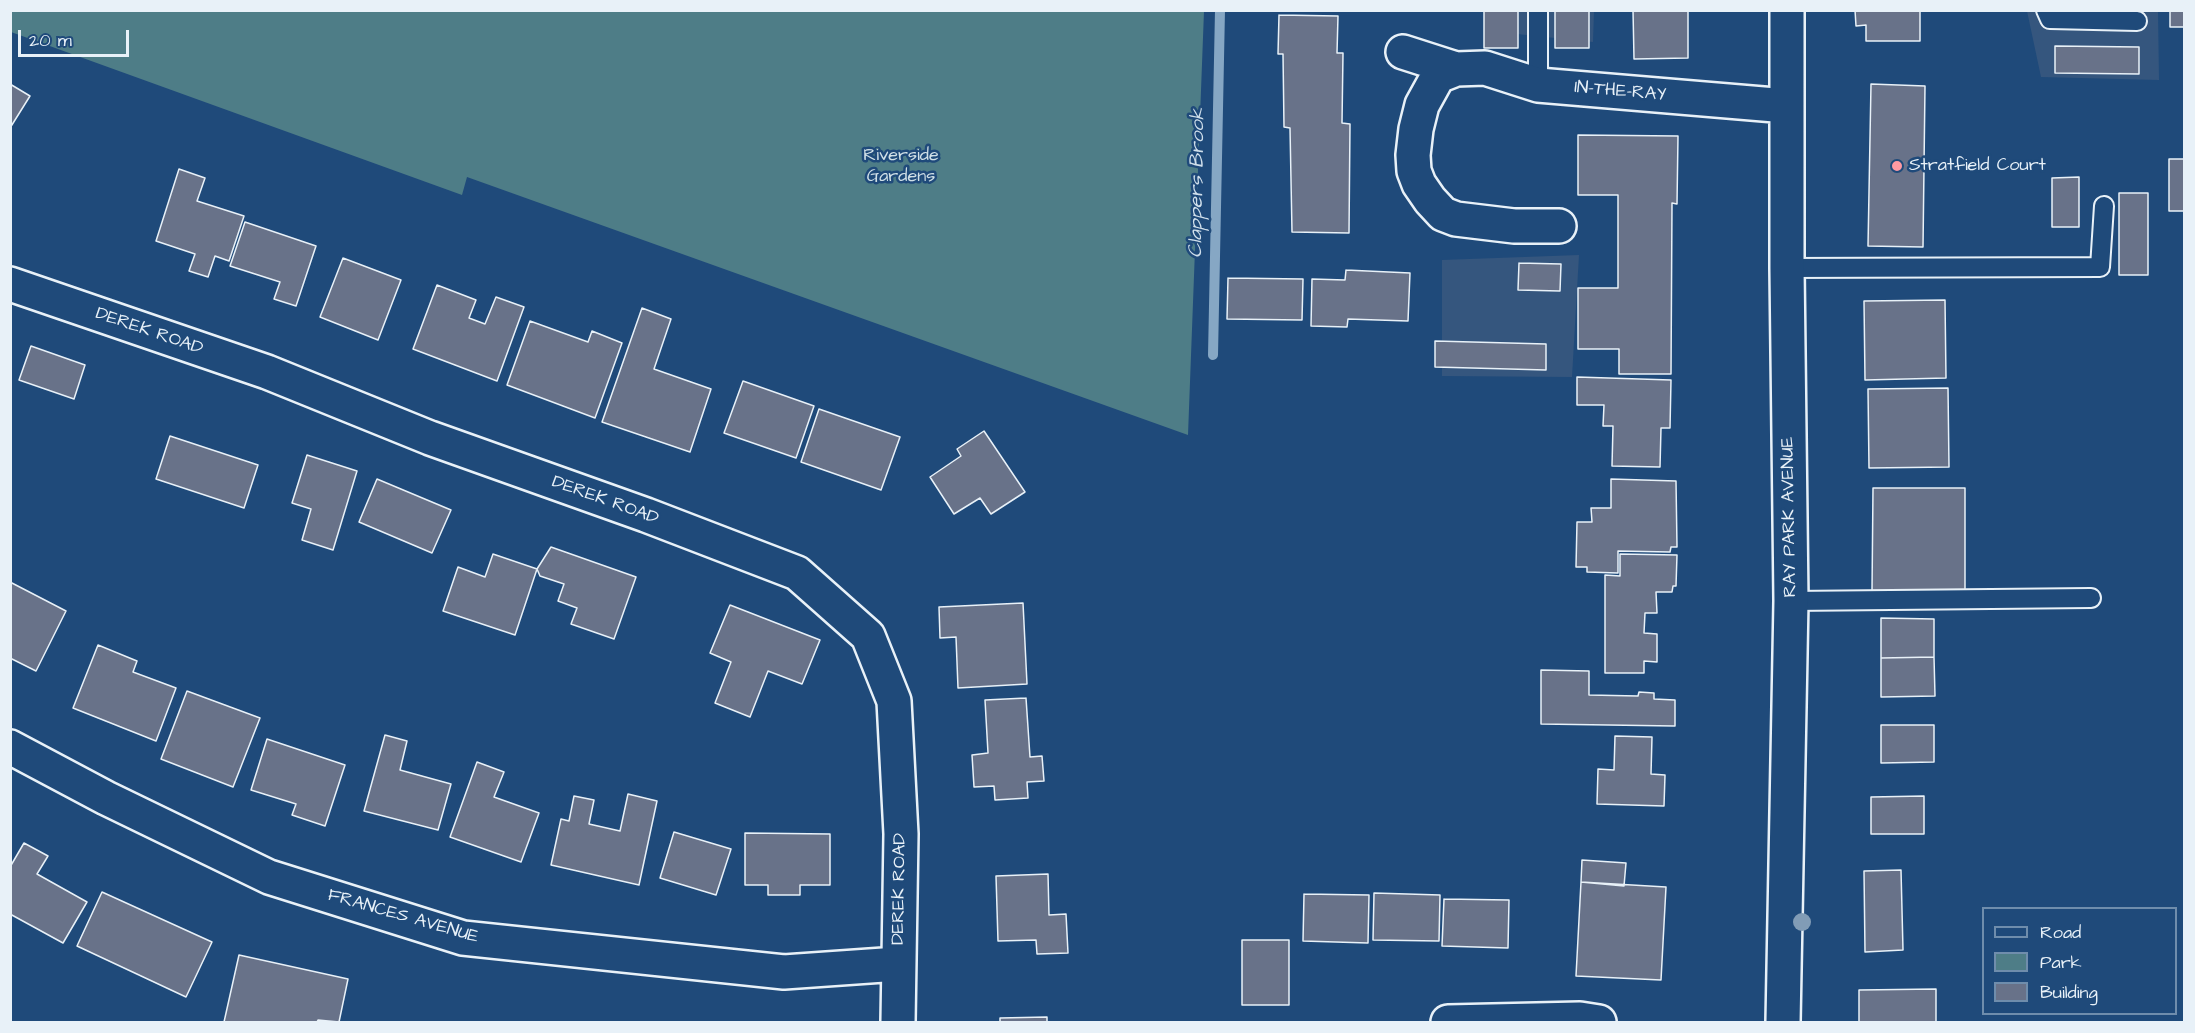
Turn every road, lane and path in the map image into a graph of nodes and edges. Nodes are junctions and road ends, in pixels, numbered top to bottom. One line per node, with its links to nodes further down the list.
1 (1538, 10): 7 (lane)
2 (1787, 10): 8 (street, RAY PARK AVENUE)
3 (2046, 10): 4 (lane)
4 (2138, 21)
5 (1403, 52): 6 (street, IN-THE-RAY)
6 (1456, 69): 7 (street, IN-THE-RAY); 10 (street)
7 (1538, 85): 8 (street, IN-THE-RAY)
8 (1787, 106): 11 (street, RAY PARK AVENUE)
9 (2104, 206): 11 (lane)
10 (1559, 226)
11 (1787, 268): 14 (street, RAY PARK AVENUE)
12 (10, 284): 16 (street, DEREK ROAD)
13 (2091, 598): 14 (lane)
14 (1791, 601): 20 (street, RAY PARK AVENUE)
15 (10, 747): 16 (street, FRANCES AVENUE)
16 (898, 964): 17 (street, DEREK ROAD)
17 (898, 1023)
18 (1448, 1023): 19 (street)
19 (1599, 1023)
20 (1783, 1023)

